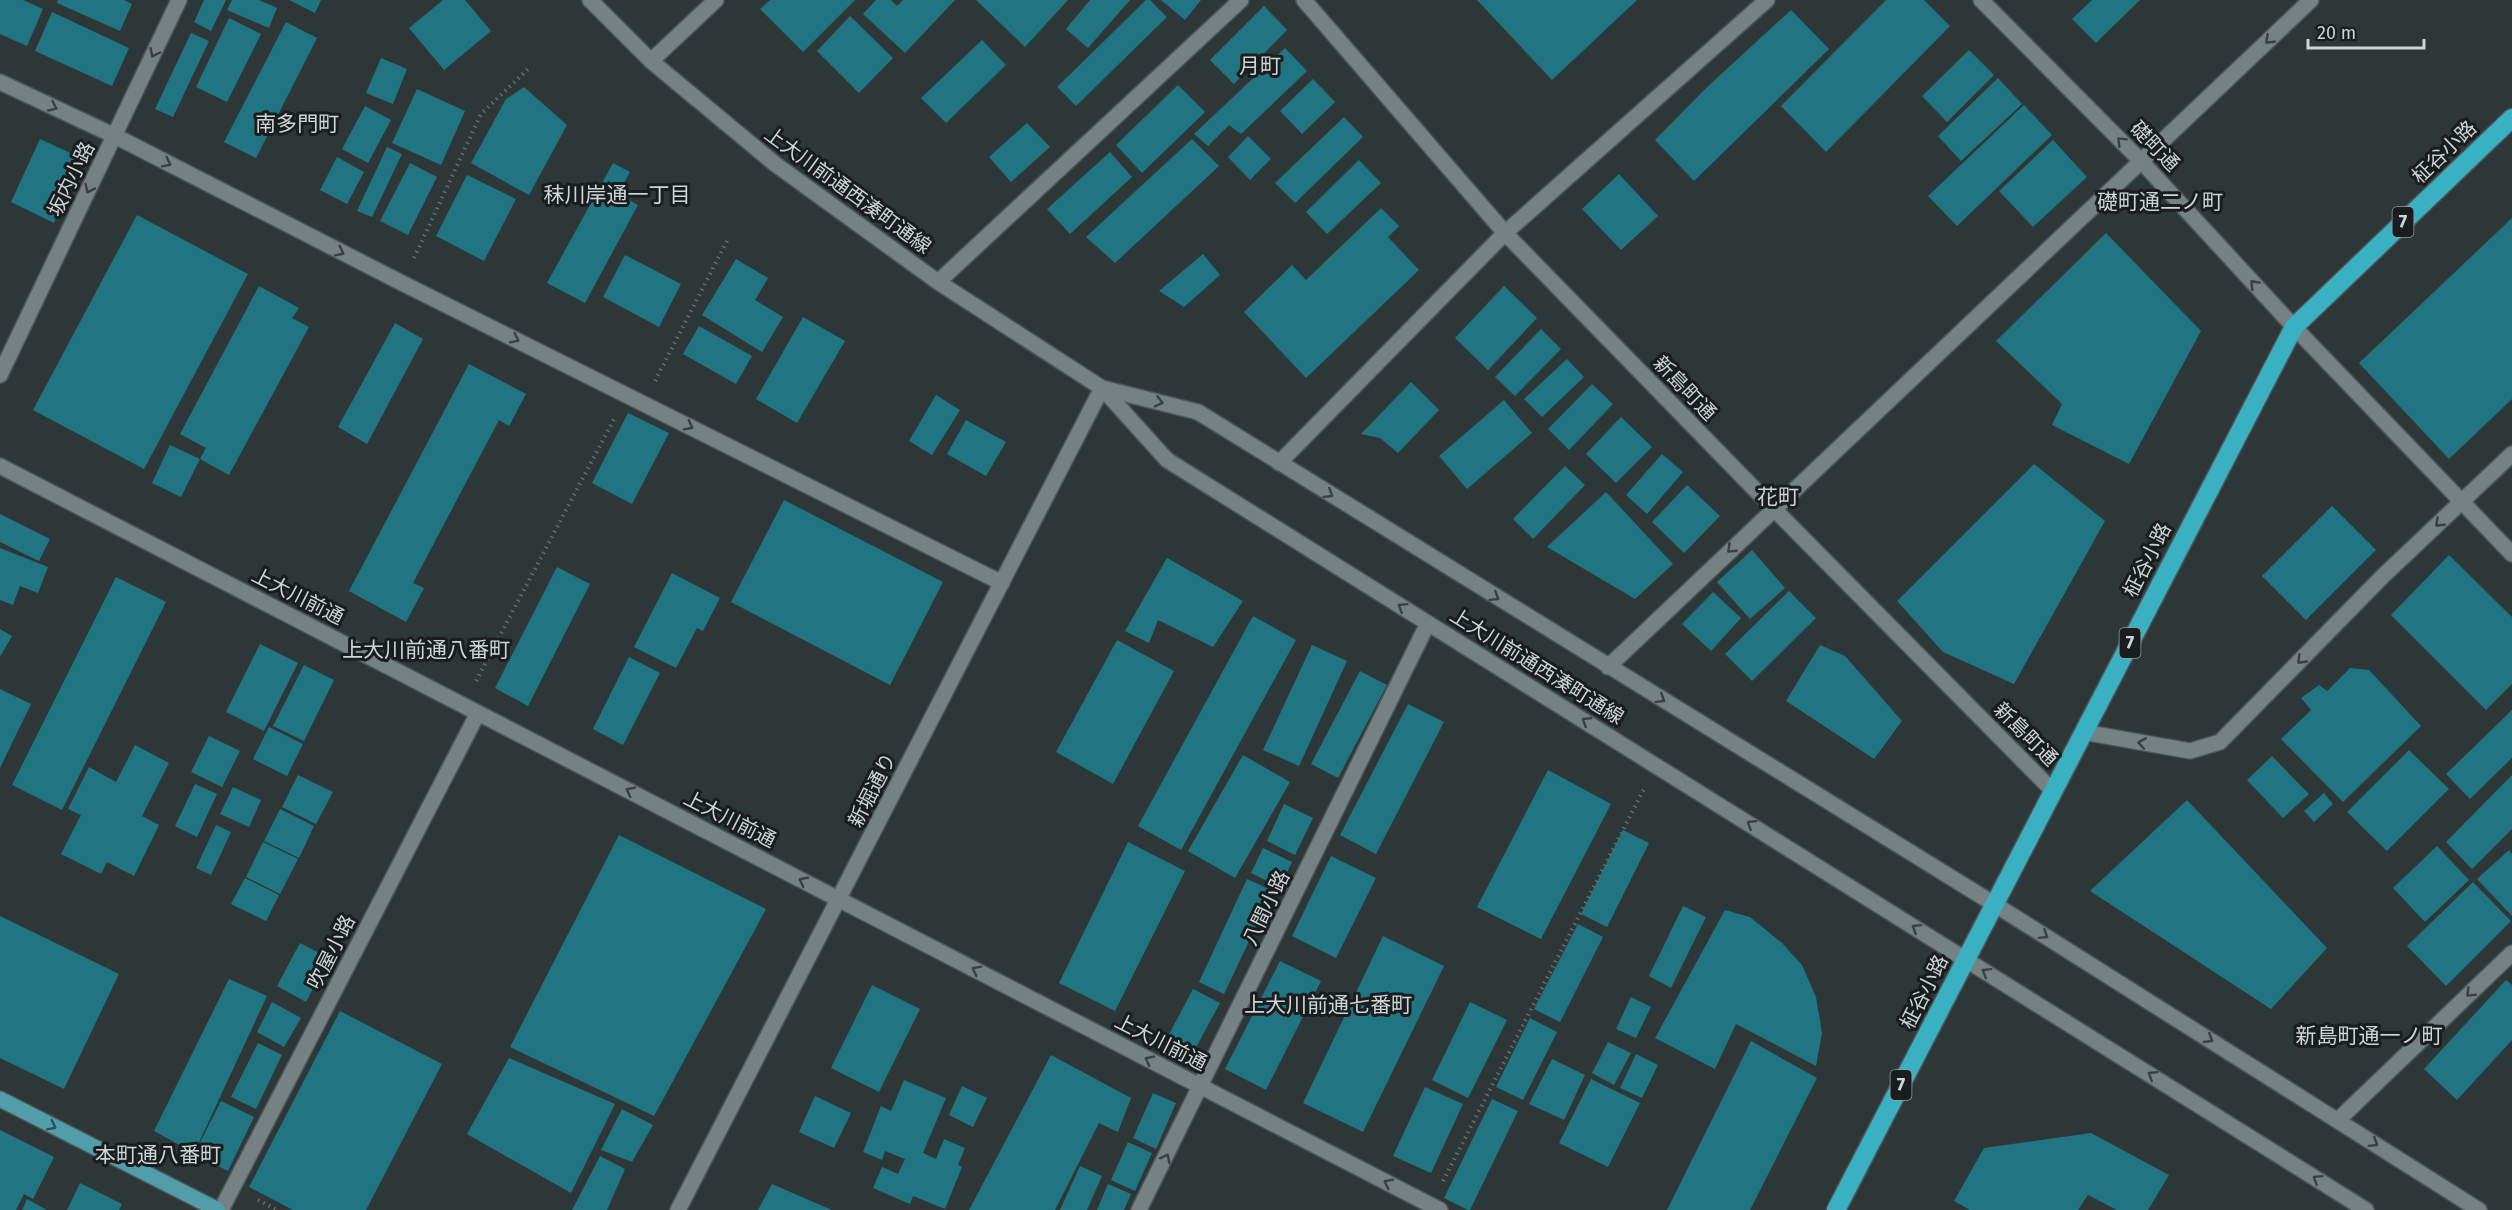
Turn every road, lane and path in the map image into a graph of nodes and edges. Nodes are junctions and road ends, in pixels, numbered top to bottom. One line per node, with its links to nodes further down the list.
1 (179, 0): 13 (street, 坂内小路, one-way to 13)
2 (590, 0): 9 (street, 上大川前通西湊町通線)
3 (716, 0): 9 (street)
4 (1241, 0): 17 (street)
5 (1304, 0): 15 (street, 新島町通)
6 (1767, 0): 15 (street)
7 (1981, 0): 14 (street, 礎町通, one-way to 7)
8 (2311, 0): 14 (street, one-way to 14)
9 (651, 61): 17 (street, 上大川前通西湊町通線)
10 (529, 68): 18 (path)
11 (0, 82): 13 (street, one-way to 13)
12 (2512, 118): 19 (highway, 柾谷小路 / 7)
13 (115, 136): 18 (street, one-way to 18); 20 (street, 坂内小路, one-way to 20)
14 (2141, 161): 19 (street, 礎町通, one-way to 14); 28 (street)
15 (1505, 233): 25 (street); 28 (street, 新島町通)
16 (729, 237): 23 (path)
17 (938, 282): 21 (street, 上大川前通西湊町通線)
18 (402, 283): 22 (street, one-way to 22)
19 (2294, 327): 27 (street, 礎町通); 35 (highway, 柾谷小路 / 7)
20 (0, 375)
21 (1102, 388): 25 (street, 上大川前通西湊町通線, one-way to 25); 30 (street, 新堀通り); 31 (street, 上大川前通西湊町通線, one-way to 21)
22 (627, 394): 23 (street); 33 (path)
23 (644, 403): 30 (street, one-way to 30)
24 (2512, 454): 27 (street)
25 (1279, 463): 32 (street, 上大川前通西湊町通線, one-way to 32)
26 (0, 466): 33 (street, 上大川前通)
27 (2461, 501): 29 (street, 礎町通); 35 (street, one-way to 35)
28 (1773, 508): 32 (street, one-way to 32); 37 (street, 新島町通)
29 (2512, 554)
30 (1002, 583): 38 (street, 新堀通り)
31 (1428, 623): 36 (street, 上大川前通西湊町通線, one-way to 31); 42 (street, 八間小路)
32 (1608, 667): 39 (street, 上大川前通西湊町通線, one-way to 39)
33 (464, 705): 34 (street, 上大川前通)
34 (478, 713): 38 (street, 上大川前通, one-way to 34); 46 (street, 吹屋小路)
35 (2083, 732): 37 (highway, 柾谷小路 / 7)
36 (1656, 764): 41 (street, 上大川前通西湊町通線, one-way to 36); 45 (path)
37 (2053, 791): 39 (highway, 柾谷小路 / 7)
38 (838, 899): 42 (street, 上大川前通, one-way to 38); 47 (street, 新堀通り)
39 (1994, 904): 41 (highway, 柾谷小路 / 7); 44 (street, 上大川前通西湊町通線, one-way to 44)
40 (2512, 953): 44 (street, one-way to 44)
41 (1966, 959): 49 (highway, 柾谷小路 / 7); 50 (street, 上大川前通西湊町通線, one-way to 41)
42 (1202, 1086): 45 (street, 上大川前通, one-way to 42); 48 (street, 八間小路, one-way to 42)
43 (0, 1100): 46 (main road, one-way to 46)
44 (2338, 1120): 51 (street, 上大川前通西湊町通線, one-way to 51)
45 (1435, 1208)
46 (219, 1210)
47 (678, 1210)
48 (1139, 1210)
49 (1836, 1210)
50 (2366, 1210)
51 (2480, 1210)

